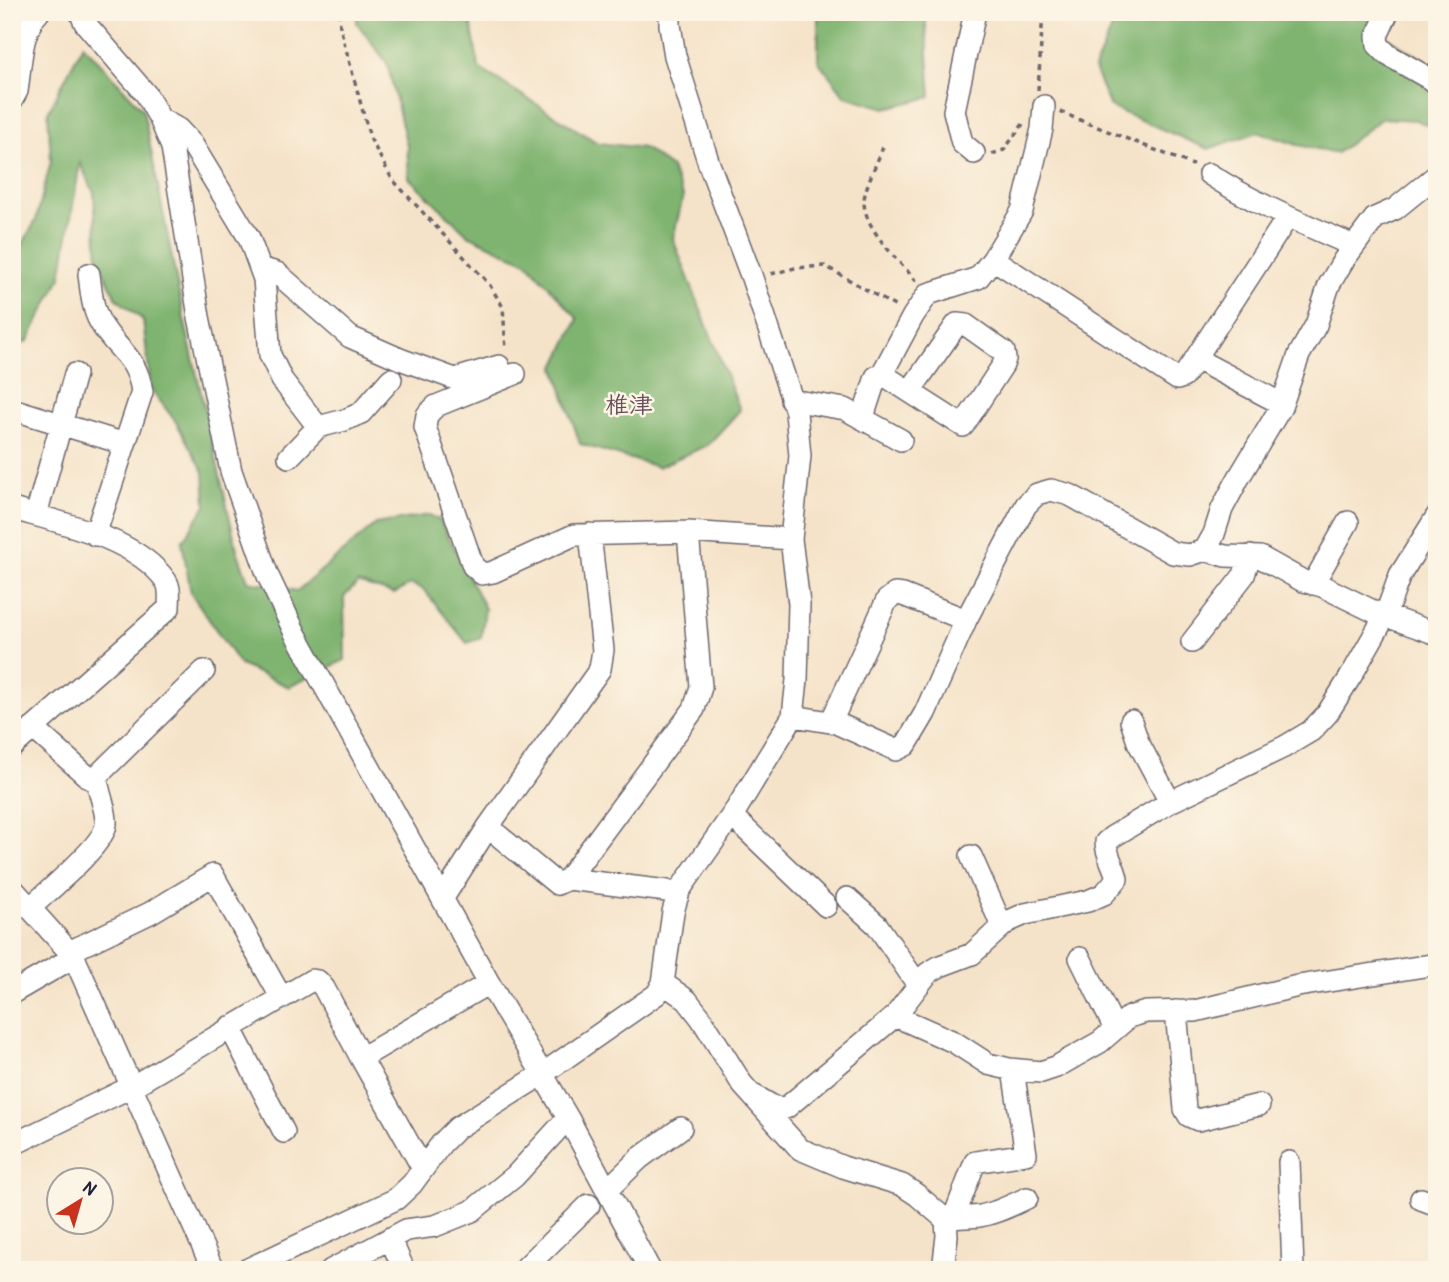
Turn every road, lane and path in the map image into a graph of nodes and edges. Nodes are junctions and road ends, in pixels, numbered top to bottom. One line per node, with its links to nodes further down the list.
1 (39, 12): 9 (street)
2 (80, 12): 11 (street)
3 (340, 12): 25 (path)
4 (670, 12): 21 (street)
5 (975, 12): 13 (street)
6 (1043, 12): 10 (path)
7 (1388, 12): 8 (street)
8 (1437, 83)
9 (12, 100)
10 (1041, 105): 13 (path); 14 (path); 18 (street)
11 (160, 119): 19 (street); 68 (street)
12 (883, 147): 22 (path)
13 (974, 153)
14 (1209, 174): 16 (street)
15 (1436, 178): 17 (street)
16 (1287, 218): 17 (street); 24 (street)
17 (1354, 247): 31 (street)
18 (993, 259): 22 (street); 24 (street)
19 (260, 268): 25 (street); 35 (street)
20 (89, 274): 37 (street)
21 (752, 278): 23 (path); 30 (street)
22 (928, 295): 23 (street)
23 (913, 316): 27 (street)
24 (1196, 359): 31 (street)
25 (507, 370): 44 (street)
26 (75, 373): 34 (street)
27 (882, 374): 29 (street); 33 (street)
28 (391, 379): 35 (street)
29 (910, 391): 29 (street)
30 (791, 400): 33 (street); 46 (street)
31 (1282, 404): 47 (street)
32 (15, 410): 34 (street)
33 (863, 417): 36 (street)
34 (62, 424): 37 (street); 40 (street)
35 (318, 427): 38 (street)
36 (901, 440)
37 (125, 444): 45 (street)
38 (289, 457)
39 (12, 511): 40 (street)
40 (36, 515): 45 (street)
41 (1437, 516): 50 (street)
42 (1348, 522): 49 (street)
43 (688, 531): 44 (street); 46 (street); 65 (street)
44 (590, 534): 63 (street)
45 (95, 535): 58 (street)
46 (791, 539): 55 (street)
47 (1205, 550): 48 (street); 51 (street)
48 (1250, 556): 49 (street); 53 (street)
49 (1313, 584): 50 (street)
50 (1385, 615): 52 (street); 61 (street)
51 (966, 620): 57 (street); 57 (street)
52 (1437, 634)
53 (1192, 642)
54 (204, 671): 60 (street)
55 (793, 716): 57 (street); 62 (street)
56 (1131, 721): 61 (street)
57 (831, 722)
58 (33, 729): 59 (street); 60 (street)
59 (12, 747)
60 (97, 782): 71 (street)
61 (1170, 802): 72 (street)
62 (732, 816): 67 (street); 70 (street)
63 (488, 827): 65 (street); 68 (street)
64 (971, 856): 72 (street)
65 (568, 879): 67 (street)
66 (12, 888): 71 (street)
67 (678, 896): 77 (street)
68 (443, 898): 76 (street)
69 (847, 898): 78 (street)
70 (825, 906)
71 (31, 907): 73 (street)
72 (1002, 926): 78 (street)
73 (72, 955): 79 (street); 80 (street); 88 (street)
74 (1080, 958): 84 (street)
75 (1437, 964): 81 (street)
76 (489, 983): 85 (street); 87 (street)
77 (663, 983): 87 (street); 89 (street)
78 (918, 985): 82 (street)
79 (12, 993)
80 (281, 998): 83 (street); 85 (street)
81 (1175, 1011): 84 (street); 90 (street)
82 (895, 1016): 86 (street); 89 (street)
83 (230, 1027): 88 (street); 93 (street)
84 (1115, 1029): 86 (street)
85 (361, 1058): 96 (street)
86 (1013, 1070): 100 (street)
87 (541, 1075): 91 (street); 96 (street)
88 (133, 1086): 94 (street); 102 (street)
89 (755, 1096): 100 (street)
90 (1259, 1105)
91 (568, 1118): 97 (street); 101 (street)
92 (681, 1128): 97 (street)
93 (284, 1132)
94 (12, 1145)
95 (1289, 1163): 109 (street)
96 (423, 1169): 103 (street)
97 (607, 1190): 107 (street)
98 (1027, 1198): 100 (street)
99 (589, 1205): 106 (street)
100 (950, 1219): 108 (street)
101 (390, 1238): 104 (street); 105 (street)
102 (213, 1270)
103 (246, 1270)
104 (331, 1270)
105 (404, 1270)
106 (523, 1270)
107 (650, 1270)
108 (943, 1270)
109 (1293, 1270)

